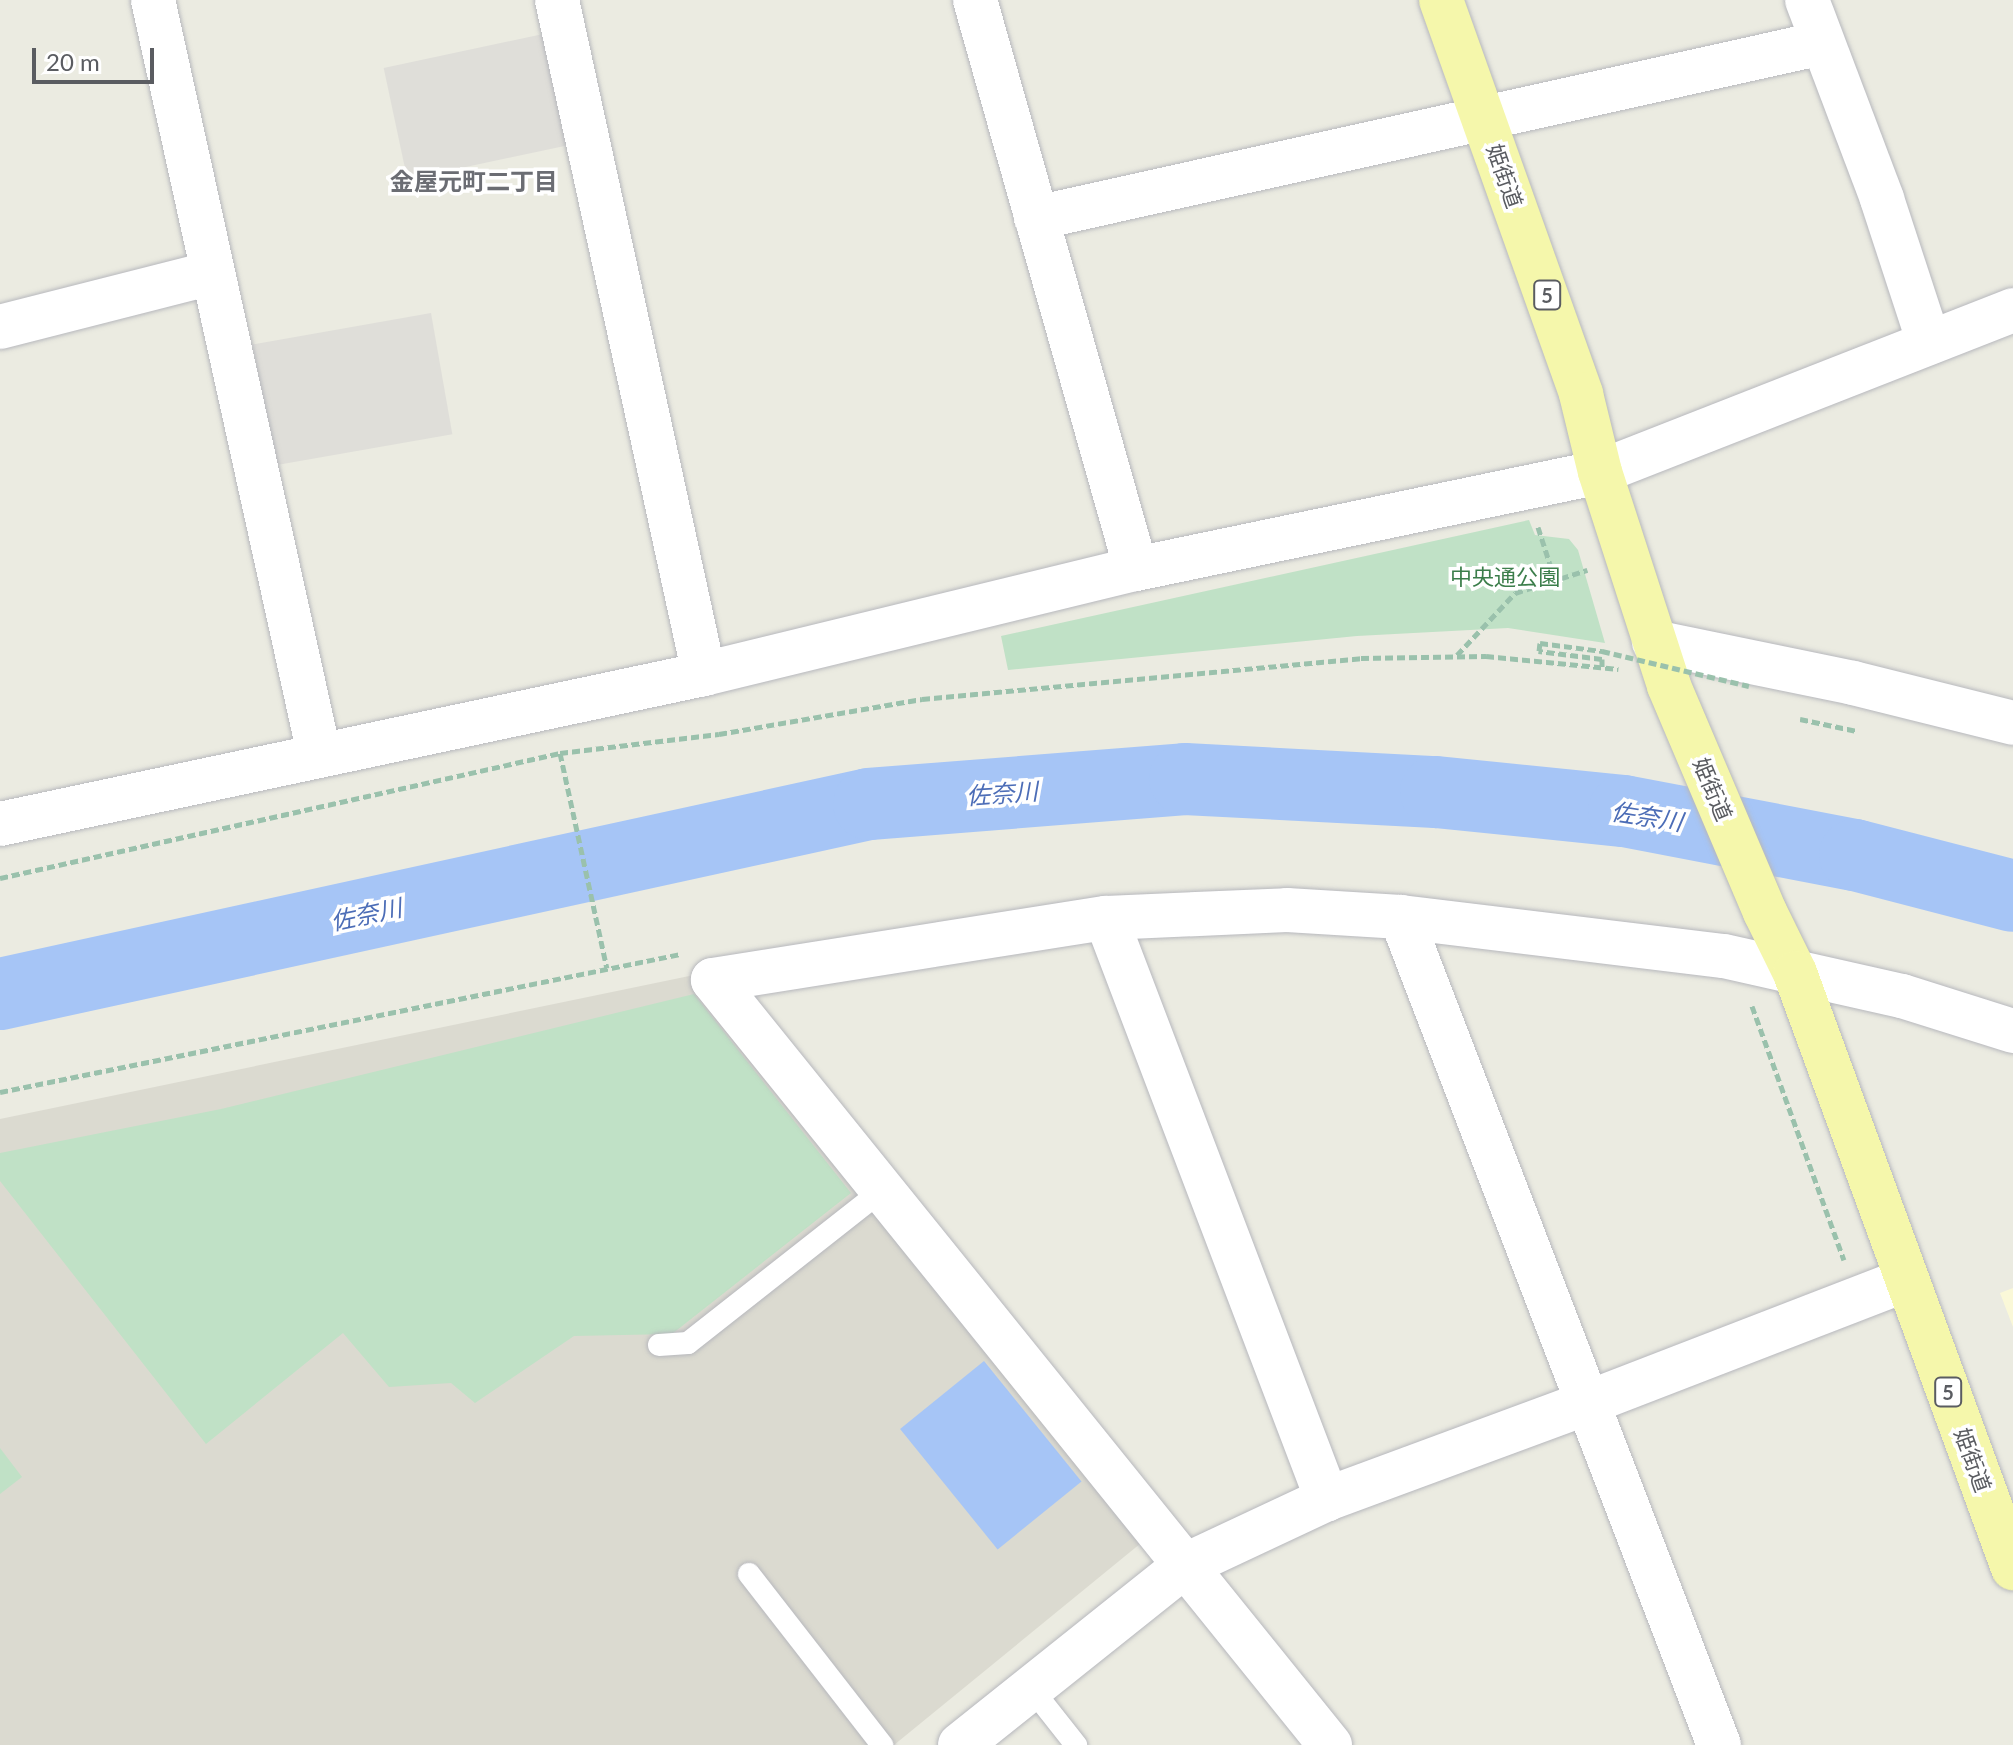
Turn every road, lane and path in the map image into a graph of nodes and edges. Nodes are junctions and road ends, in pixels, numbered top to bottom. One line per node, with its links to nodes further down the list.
1 (153, 0): 9 (street)
2 (557, 0): 21 (street)
3 (975, 0): 8 (street)
4 (1441, 0): 7 (main road, 姫街道 / 5)
5 (1807, 0): 6 (street)
6 (1822, 43): 7 (street); 12 (street)
7 (1485, 120): 8 (street); 13 (main road, 姫街道 / 5)
8 (1036, 218): 15 (street)
9 (212, 273): 11 (street); 25 (street)
10 (2013, 310): 12 (street)
11 (0, 327)
12 (1929, 343): 13 (street)
13 (1600, 472): 15 (street); 19 (main road, 姫街道 / 5)
14 (1539, 529): 17 (path)
15 (1136, 569): 21 (street)
16 (1580, 571): 17 (path)
17 (1555, 580): 18 (path)
18 (1457, 655): 20 (path); 24 (path)
19 (1639, 656): 20 (path); 23 (street); 31 (main road, 姫街道 / 5)
20 (1602, 667): 22 (path, bridge)
21 (704, 674): 25 (street)
22 (1749, 686)
23 (2013, 723)
24 (560, 753): 27 (path); 30 (path)
25 (319, 754): 26 (street)
26 (0, 824)
27 (0, 878)
28 (1401, 917): 29 (street); 31 (street); 38 (street)
29 (1106, 918): 34 (street); 39 (street)
30 (607, 968)
31 (1795, 973): 33 (street); 36 (main road, 姫街道 / 5)
32 (1748, 997): 35 (path)
33 (2013, 1031)
34 (881, 1191): 37 (lane); 40 (street)
35 (1846, 1267)
36 (1905, 1280): 38 (street); 41 (main road, 姫街道 / 5)
37 (659, 1345)
38 (1587, 1403): 39 (street); 48 (street)
39 (1327, 1499): 40 (street)
40 (1184, 1566): 43 (street); 47 (street)
41 (2013, 1568)
42 (749, 1574): 44 (lane)
43 (1031, 1688): 45 (street); 46 (lane)
44 (882, 1745)
45 (960, 1745)
46 (1076, 1745)
47 (1330, 1745)
48 (1719, 1745)

